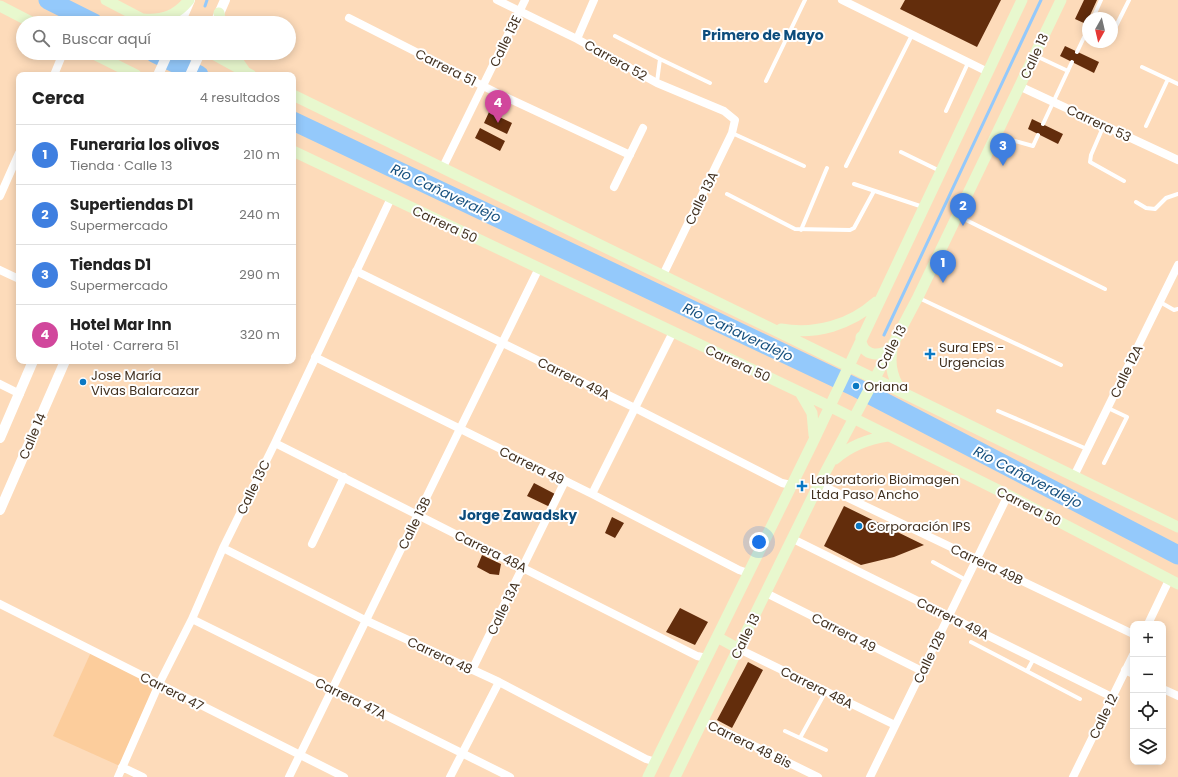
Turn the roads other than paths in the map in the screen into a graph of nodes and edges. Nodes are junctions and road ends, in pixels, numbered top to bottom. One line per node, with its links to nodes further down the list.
1 (106, 0): 17 (main road)
2 (189, 0): 18 (main road); 19 (street)
3 (225, 0): 20 (street)
4 (498, 0): 14 (street, Carrera 52)
5 (525, 0): 14 (street, Calle 13E)
6 (594, 0): 25 (street)
7 (805, 0): 48 (lane)
8 (842, 0): 23 (street)
9 (1022, 0): 45 (main road, Calle 13)
10 (1061, 0): 28 (main road, Calle 13)
11 (1101, 0): 15 (lane)
12 (1129, 0): 22 (lane)
13 (0, 6): 16 (main road)
14 (520, 11): 25 (street, Carrera 52); 52 (street, Calle 13E)
15 (1095, 12)
16 (19, 16)
17 (137, 16)
18 (169, 16)
19 (183, 16)
20 (219, 16)
21 (349, 18): 52 (street, Carrera 51)
22 (1118, 22)
23 (912, 35): 36 (street); 71 (lane)
24 (615, 36): 29 (lane)
25 (577, 39): 49 (street, Carrera 52)
26 (1082, 42): 27 (lane)
27 (1077, 52)
28 (1034, 56): 46 (lane); 53 (main road, Calle 13)
29 (660, 59): 49 (lane); 50 (lane)
30 (61, 60): 39 (street)
31 (106, 60): 40 (main road)
32 (165, 60): 41 (street)
33 (196, 60): 42 (street)
34 (224, 60): 43 (main road)
35 (238, 60): 44 (main road)
36 (968, 62): 45 (street); 56 (lane)
37 (1072, 62): 46 (lane)
38 (1142, 67): 47 (lane)
39 (55, 72)
40 (130, 72)
41 (159, 72)
42 (191, 72)
43 (245, 72)
44 (247, 72)
45 (988, 72): 74 (main road, Calle 13)
46 (1068, 72): 55 (lane)
47 (1168, 79): 51 (lane); 60 (lane)
48 (766, 81)
49 (657, 83): 57 (street, Carrera 52)
50 (710, 83)
51 (1178, 84)
52 (483, 86): 66 (street, Carrera 51); 72 (street, Calle 13E)
53 (1019, 86): 55 (street, Carrera 53); 64 (main road, Calle 13)
54 (296, 96): 72 (main road)
55 (1054, 102): 58 (lane); 59 (street, Carrera 53)
56 (946, 111)
57 (735, 120): 62 (street, Calle 13A)
58 (1043, 124)
59 (1104, 125): 68 (street, Carrera 53); 75 (lane)
60 (1146, 126)
61 (643, 128): 66 (street)
62 (732, 133): 70 (lane); 91 (street, Calle 13A)
63 (1038, 135): 64 (lane)
64 (995, 136): 85 (main road, Calle 13)
65 (901, 152): 74 (lane)
66 (630, 154): 77 (street)
67 (296, 156): 82 (main road, Carrera 50)
68 (1178, 160)
69 (16, 161): 81 (street)
70 (804, 166)
71 (846, 166)
72 (442, 167): 91 (main road)
73 (827, 168): 86 (lane)
74 (941, 171): 84 (main road, Calle 13)
75 (1124, 181)
76 (854, 184): 78 (lane)
77 (614, 187)
78 (874, 192): 84 (lane); 86 (lane)
79 (727, 194): 86 (lane)
80 (1178, 194): 83 (lane)
81 (0, 196)
82 (391, 198): 88 (main road, Carrera 50); 90 (street, Calle 13C)
83 (1136, 202)
84 (924, 207): 95 (main road, Calle 13)
85 (956, 215): 93 (lane); 94 (main road, Calle 13)
86 (801, 230)
87 (1178, 265): 96 (street, Calle 12A)
88 (539, 268): 99 (main road, Carrera 50); 101 (street, Calle 13B)
89 (0, 270): 92 (street)
90 (356, 271): 101 (street, Carrera 49A); 103 (street, Calle 13C)
91 (663, 275): 98 (main road)
92 (16, 278)
93 (1105, 289)
94 (918, 297): 102 (main road, Calle 13); 106 (lane)
95 (878, 300): 98 (main road); 100 (main road, Calle 13)
96 (1160, 302): 97 (lane); 115 (street, Calle 12A)
97 (1178, 309)
98 (768, 326): 107 (main road)
99 (673, 332): 110 (main road, Carrera 50); 114 (street)
100 (861, 337): 102 (main road); 107 (main road, Calle 13)
101 (502, 343): 114 (street, Carrera 49A); 118 (street, Calle 13B)
102 (892, 345): 108 (main road, Calle 13); 112 (main road)
103 (315, 357): 118 (street, Carrera 49); 121 (street, Calle 13C)
104 (32, 364): 111 (street)
105 (64, 364): 133 (street, Calle 14)
106 (1061, 365)
107 (846, 369): 108 (main road); 113 (main road, Calle 13)
108 (873, 382): 112 (main road); 117 (main road, Calle 13)
109 (0, 384): 111 (street)
110 (800, 392): 113 (main road, Carrera 50); 122 (main road)
111 (20, 394): 120 (street)
112 (906, 395): 126 (main road)
113 (831, 402): 117 (main road, Carrera 50); 122 (main road, Calle 13)
114 (635, 408): 130 (street, Carrera 49A); 131 (street)
115 (1107, 408): 123 (street, Calle 12A); 124 (lane)
116 (998, 411): 123 (lane)
117 (855, 415): 119 (main road, Carrera 50); 125 (main road, Calle 13)
118 (460, 429): 128 (street, Carrera 49); 134 (street, Calle 13B)
119 (888, 436): 125 (main road); 132 (main road, Carrera 50)
120 (0, 438)
121 (275, 442): 127 (street, Carrera 48A); 138 (street, Calle 13C)
122 (812, 442): 130 (main road, Calle 13)
123 (1087, 450): 126 (street, Calle 12A)
124 (1104, 463)
125 (830, 464): 129 (main road, Calle 13)
126 (1074, 476): 135 (main road)
127 (344, 477): 134 (street, Carrera 48A); 137 (street)
128 (565, 481): 131 (street, Carrera 49); 141 (street, Calle 13A)
129 (819, 484): 136 (main road, Calle 13); 139 (street, Carrera 49B)
130 (791, 485): 142 (main road, Calle 13)
131 (592, 494): 142 (street, Carrera 49)
132 (1008, 495): 139 (street, Calle 12B); 144 (main road, Carrera 50)
133 (0, 510)
134 (418, 515): 141 (street, Carrera 48A); 149 (street, Calle 13B)
135 (1178, 527)
136 (793, 539): 145 (main road, Calle 13); 147 (street, Carrera 49A)
137 (312, 544)
138 (223, 548): 148 (street, Calle 13C); 149 (street, Carrera 48)
139 (976, 559): 143 (street, Calle 12B); 151 (street, Carrera 49B)
140 (933, 562): 143 (lane)
141 (523, 567): 156 (street, Carrera 48A); 158 (street, Calle 13A)
142 (748, 572): 152 (main road, Calle 13)
143 (966, 580): 147 (street, Calle 12B)
144 (1174, 582): 150 (street)
145 (766, 592): 154 (main road, Calle 13); 159 (street, Carrera 49)
146 (0, 604): 163 (street, Carrera 47)
147 (949, 616): 157 (street, Carrera 49A); 159 (street, Calle 12B)
148 (192, 619): 163 (street, Calle 13C); 164 (street, Carrera 47A)
149 (367, 621): 158 (street, Carrera 48); 164 (street, Calle 13B)
150 (1150, 621)
151 (1130, 633)
152 (717, 637): 154 (main road); 156 (main road, Calle 13)
153 (971, 642): 160 (lane)
154 (739, 649): 166 (street, Carrera 48A); 170 (main road, Calle 13)
155 (1133, 657): 161 (street, Calle 12)
156 (706, 658): 177 (main road, Calle 13)
157 (1034, 658): 160 (lane); 167 (street, Carrera 49A)
158 (472, 670): 162 (street, Carrera 48)
159 (922, 671): 171 (street, Calle 12B)
160 (1027, 671): 169 (lane)
161 (1129, 672): 167 (street, Calle 12)
162 (499, 682): 175 (street); 177 (street, Carrera 48)
163 (159, 684): 176 (street, Carrera 47); 178 (street, Calle 13C)
164 (333, 690): 175 (street, Carrera 47A); 176 (street, Calle 13B)
165 (1166, 690): 168 (street)
166 (826, 692): 171 (street, Carrera 48A); 173 (lane)
167 (1112, 696): 189 (street, Calle 12)
168 (1178, 696)
169 (1080, 699)
170 (703, 720): 186 (main road, Calle 13); 187 (street, Carrera 48 Bis)
171 (895, 725): 188 (street, Calle 12B)
172 (785, 731): 173 (lane)
173 (800, 738): 174 (lane)
174 (826, 750)
175 (463, 753): 183 (street); 184 (street, Carrera 47A)
176 (299, 754): 181 (street, Calle 13B); 182 (street, Carrera 47)
177 (656, 762): 185 (main road, Calle 13)
178 (122, 767): 179 (street, Calle 13C); 180 (street)
179 (118, 777)
180 (143, 777)
181 (289, 777)
182 (344, 777)
183 (450, 777)
184 (510, 777)
185 (648, 777)
186 (675, 777)
187 (818, 777)
188 (870, 777)
189 (1073, 777)

